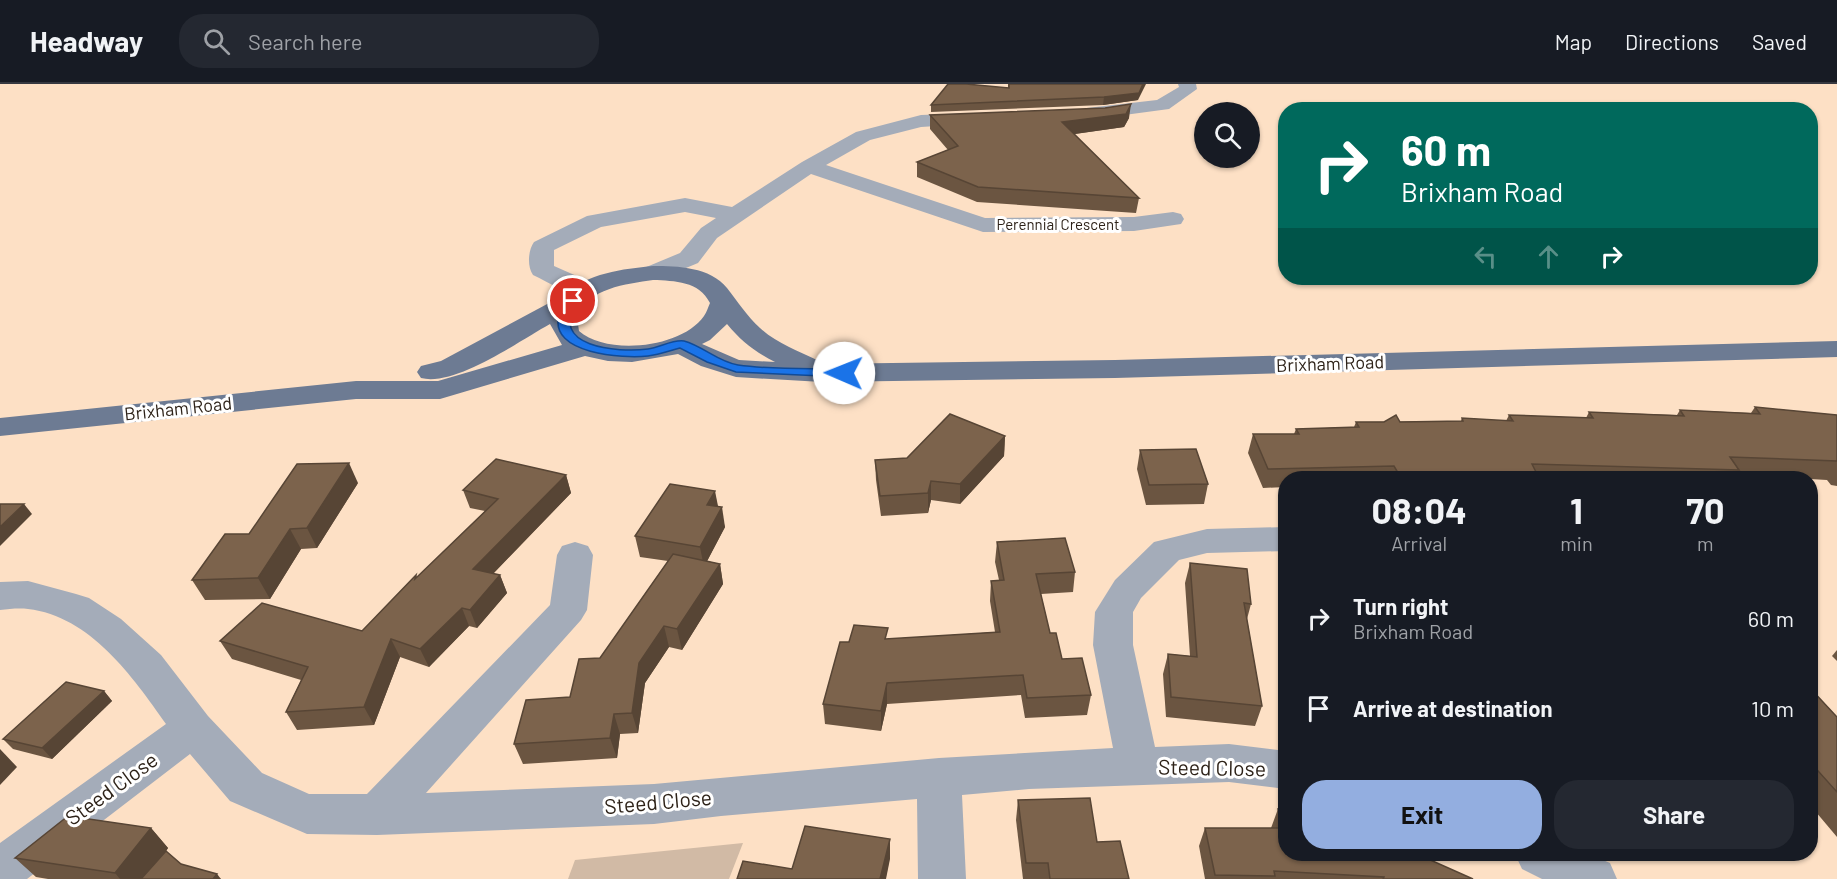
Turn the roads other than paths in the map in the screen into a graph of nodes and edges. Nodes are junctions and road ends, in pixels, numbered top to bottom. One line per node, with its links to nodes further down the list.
1 (1187, 84): 2 (street)
2 (1069, 115)
3 (989, 118): 4 (street)
4 (809, 166): 5 (street); 6 (street, Perennial Crescent)
5 (736, 215): 7 (street); 8 (street)
6 (1173, 219)
7 (687, 267): 8 (main road, Brixham Road); 9 (main road, Brixham Road)
8 (580, 296): 11 (main road); 14 (main road, Brixham Road)
9 (723, 303): 10 (main road, Brixham Road); 13 (main road, Brixham Road)
10 (681, 344): 11 (main road, Brixham Road); 13 (main road, Brixham Road)
11 (585, 347): 14 (main road, Brixham Road)
12 (1837, 349): 13 (main road, Brixham Road)
13 (822, 373)
14 (356, 390): 15 (main road, Brixham Road)
15 (0, 427)
16 (1278, 539): 20 (street, Steed Close)
17 (576, 555): 23 (street)
18 (0, 596): 19 (street, Steed Close)
19 (194, 728): 23 (street, Steed Close); 25 (street, Steed Close)
20 (1138, 767): 21 (street, Steed Close); 22 (street, Steed Close)
21 (1278, 769)
22 (939, 777): 23 (street, Steed Close); 26 (street)
23 (377, 815)
24 (1554, 861): 27 (street)
25 (0, 871)
26 (942, 879)
27 (1593, 879)

